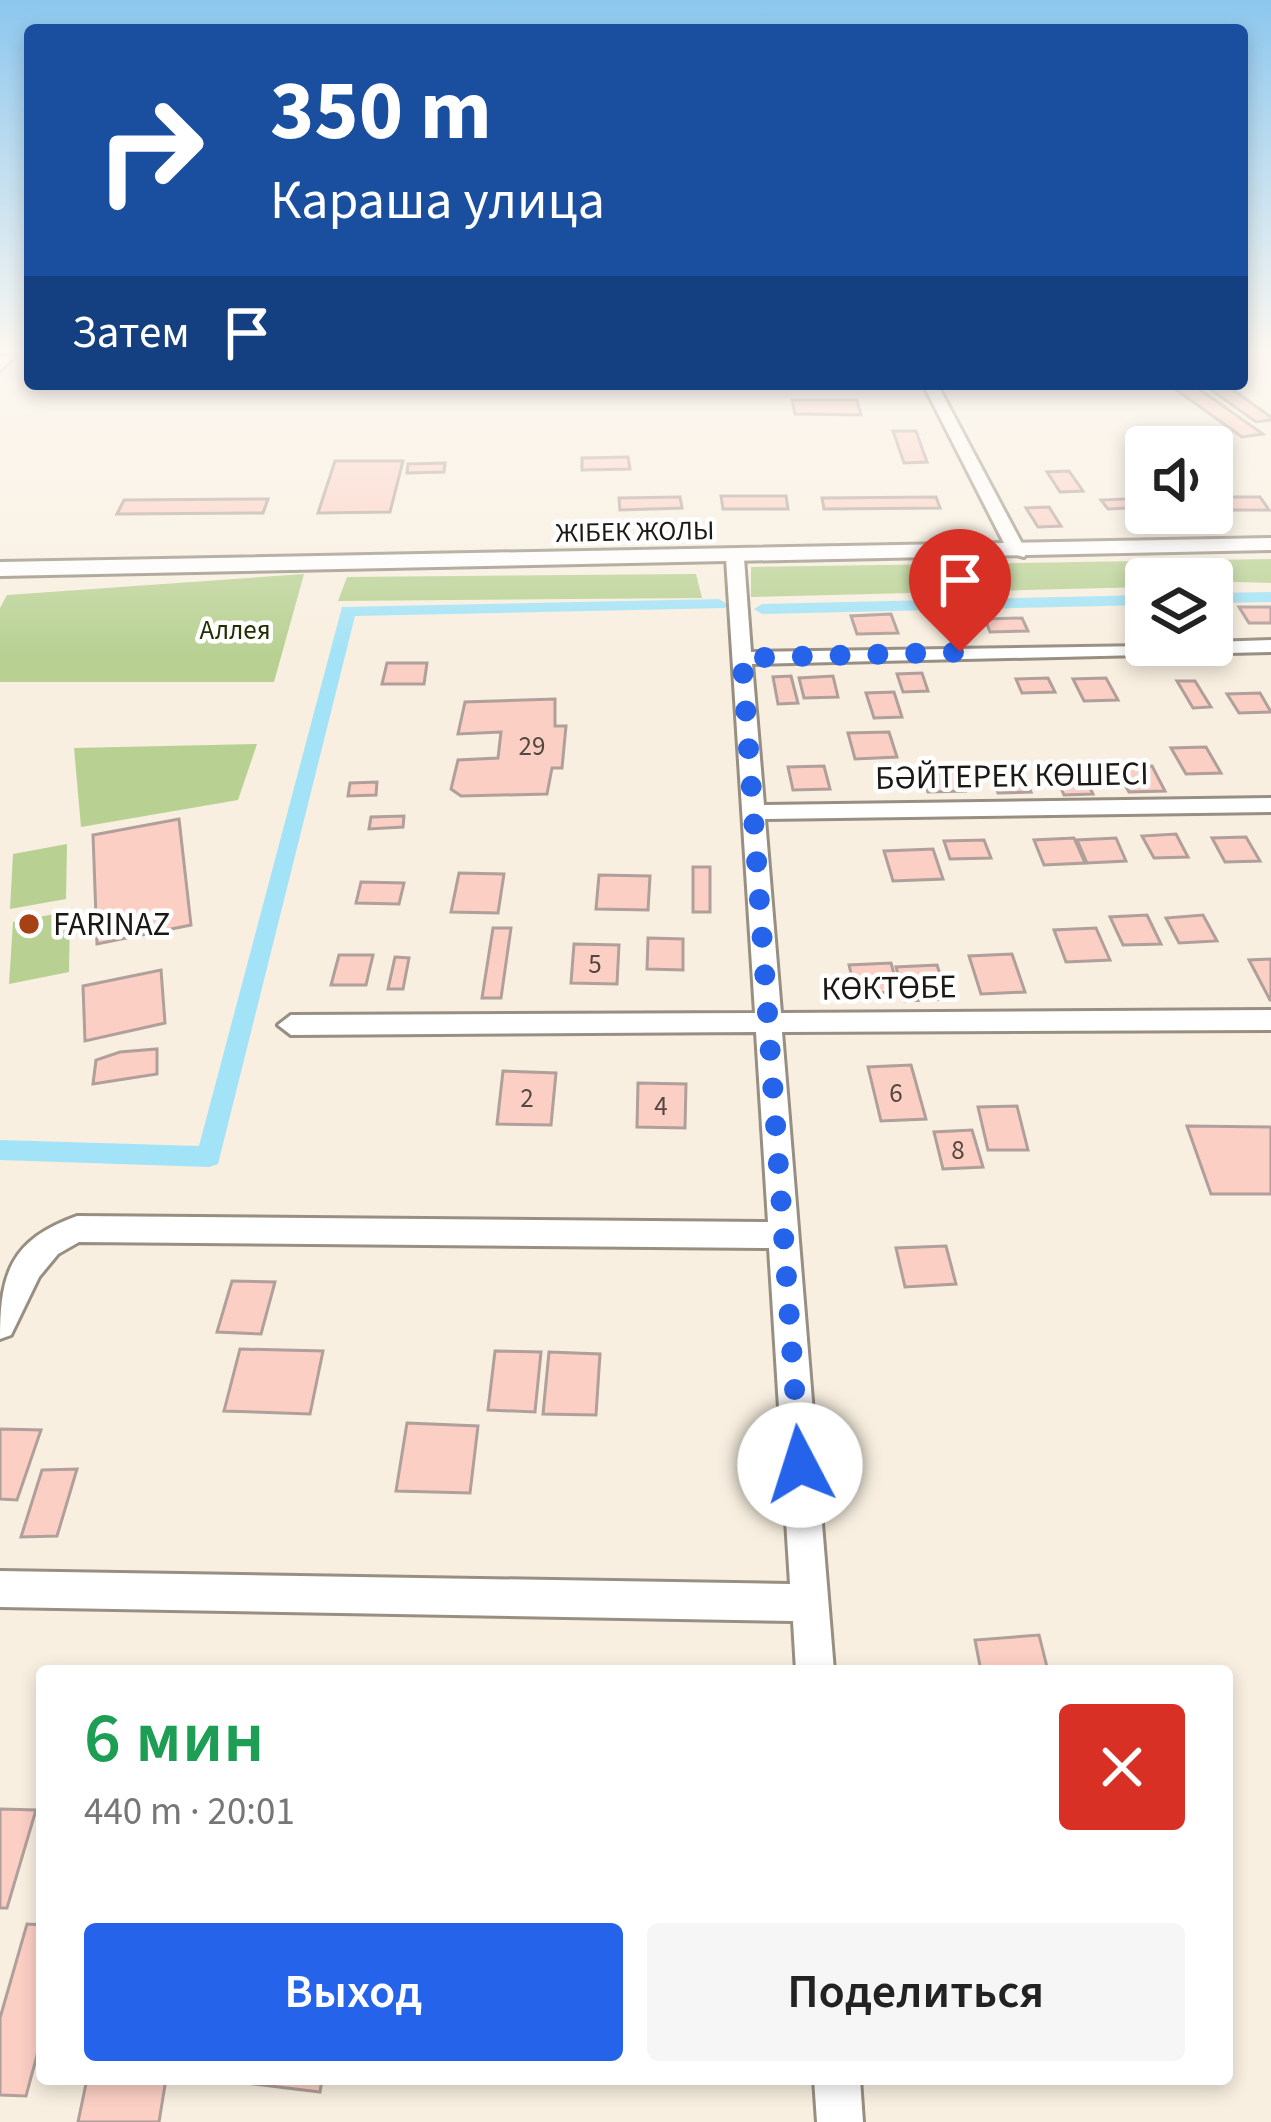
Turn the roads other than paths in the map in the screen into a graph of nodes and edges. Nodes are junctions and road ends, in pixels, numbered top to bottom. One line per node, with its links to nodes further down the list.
1 (967, 455): 3 (street)
2 (1271, 544): 3 (main road, ЖІБЕК ЖОЛЫ)
3 (1018, 553): 4 (main road, ЖІБЕК ЖОЛЫ)
4 (735, 558): 5 (main road, ЖІБЕК ЖОЛЫ); 7 (street)
5 (0, 568)
6 (1271, 646): 7 (street)
7 (742, 658): 9 (street)
8 (1271, 806): 9 (street, БӘЙТЕРЕК КӨШЕСІ)
9 (753, 812): 12 (street)
10 (1271, 1020): 12 (street, КӨКТӨБЕ)
11 (291, 1025): 12 (street, КӨКТӨБЕ)
12 (769, 1025): 13 (street)
13 (782, 1235): 14 (street); 16 (street)
14 (0, 1325)
15 (0, 1589): 16 (street)
16 (812, 1603): 17 (street)
17 (815, 1665)
18 (837, 2085): 19 (street)
19 (839, 2122)

